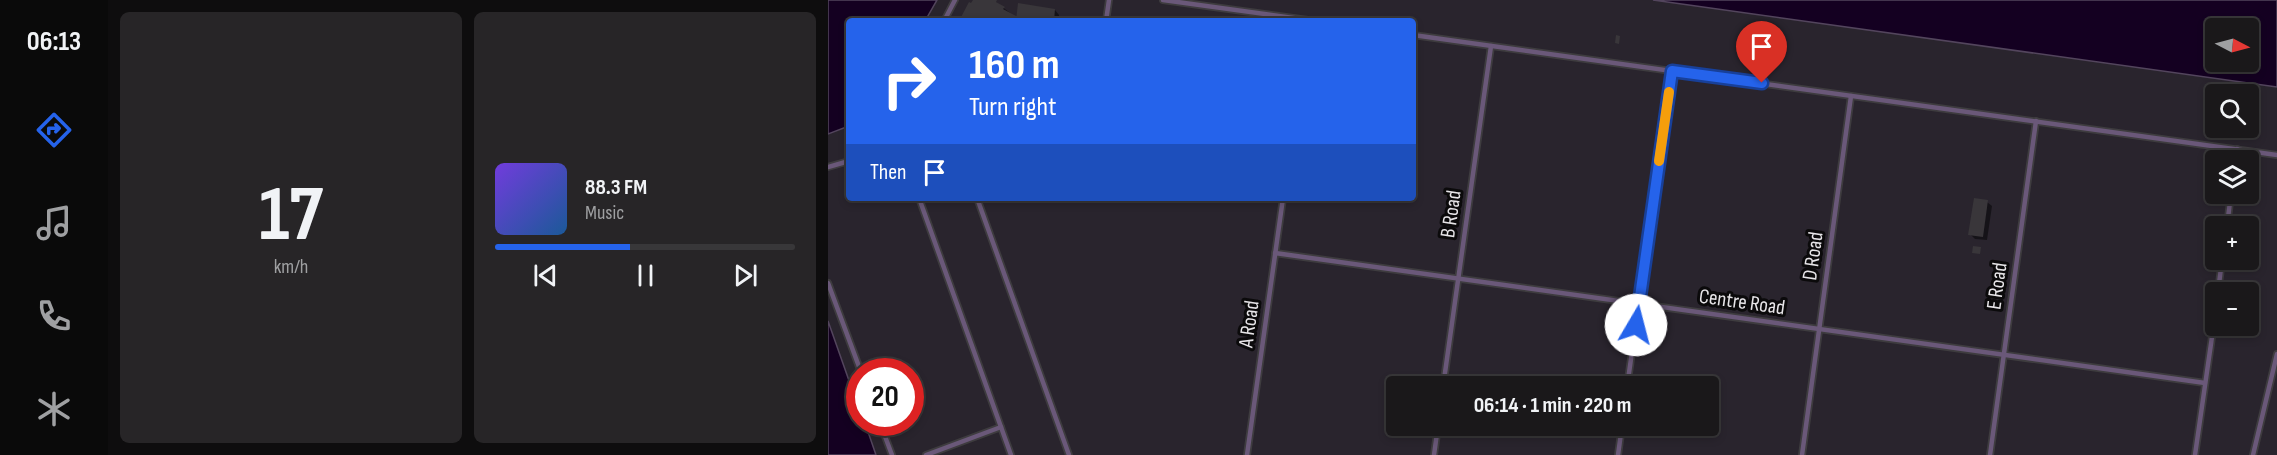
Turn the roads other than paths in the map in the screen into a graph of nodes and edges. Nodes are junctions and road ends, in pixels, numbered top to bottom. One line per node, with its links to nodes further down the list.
1 (954, 0): 4 (lane)
2 (1109, 0): 5 (lane)
3 (1163, 0): 6 (lane)
4 (945, 18)
5 (1106, 18)
6 (1287, 18)
7 (1416, 35): 8 (lane)
8 (1491, 46): 9 (lane); 20 (lane, B Road)
9 (1672, 71): 10 (lane); 22 (lane)
10 (1851, 96): 11 (lane); 23 (lane, D Road)
11 (2036, 121): 12 (lane); 26 (lane, E Road)
12 (2237, 149): 13 (lane)
13 (2277, 155)
14 (846, 162): 15 (lane)
15 (828, 167)
16 (920, 201): 31 (lane)
17 (978, 201): 38 (lane)
18 (1283, 201): 19 (lane, A Road)
19 (1275, 253): 20 (lane, Centre Road); 39 (lane, A Road)
20 (1458, 278): 22 (lane, Centre Road); 28 (lane, B Road)
21 (828, 283): 27 (lane)
22 (1639, 304): 23 (lane, Centre Road); 29 (lane)
23 (1820, 329): 26 (lane, Centre Road); 42 (lane, D Road)
24 (2212, 336): 30 (lane)
25 (2277, 354): 45 (lane)
26 (2005, 355): 30 (lane, Centre Road); 43 (lane, E Road)
27 (856, 358)
28 (1445, 376)
29 (1629, 376)
30 (2205, 383): 44 (lane)
31 (1001, 427): 36 (lane); 37 (lane)
32 (885, 436): 35 (lane)
33 (1437, 436): 40 (lane)
34 (1621, 436): 41 (lane)
35 (892, 455)
36 (926, 455)
37 (1011, 455)
38 (1069, 455)
39 (1247, 455)
40 (1434, 455)
41 (1618, 455)
42 (1802, 455)
43 (1990, 455)
44 (2195, 455)
45 (2253, 455)

